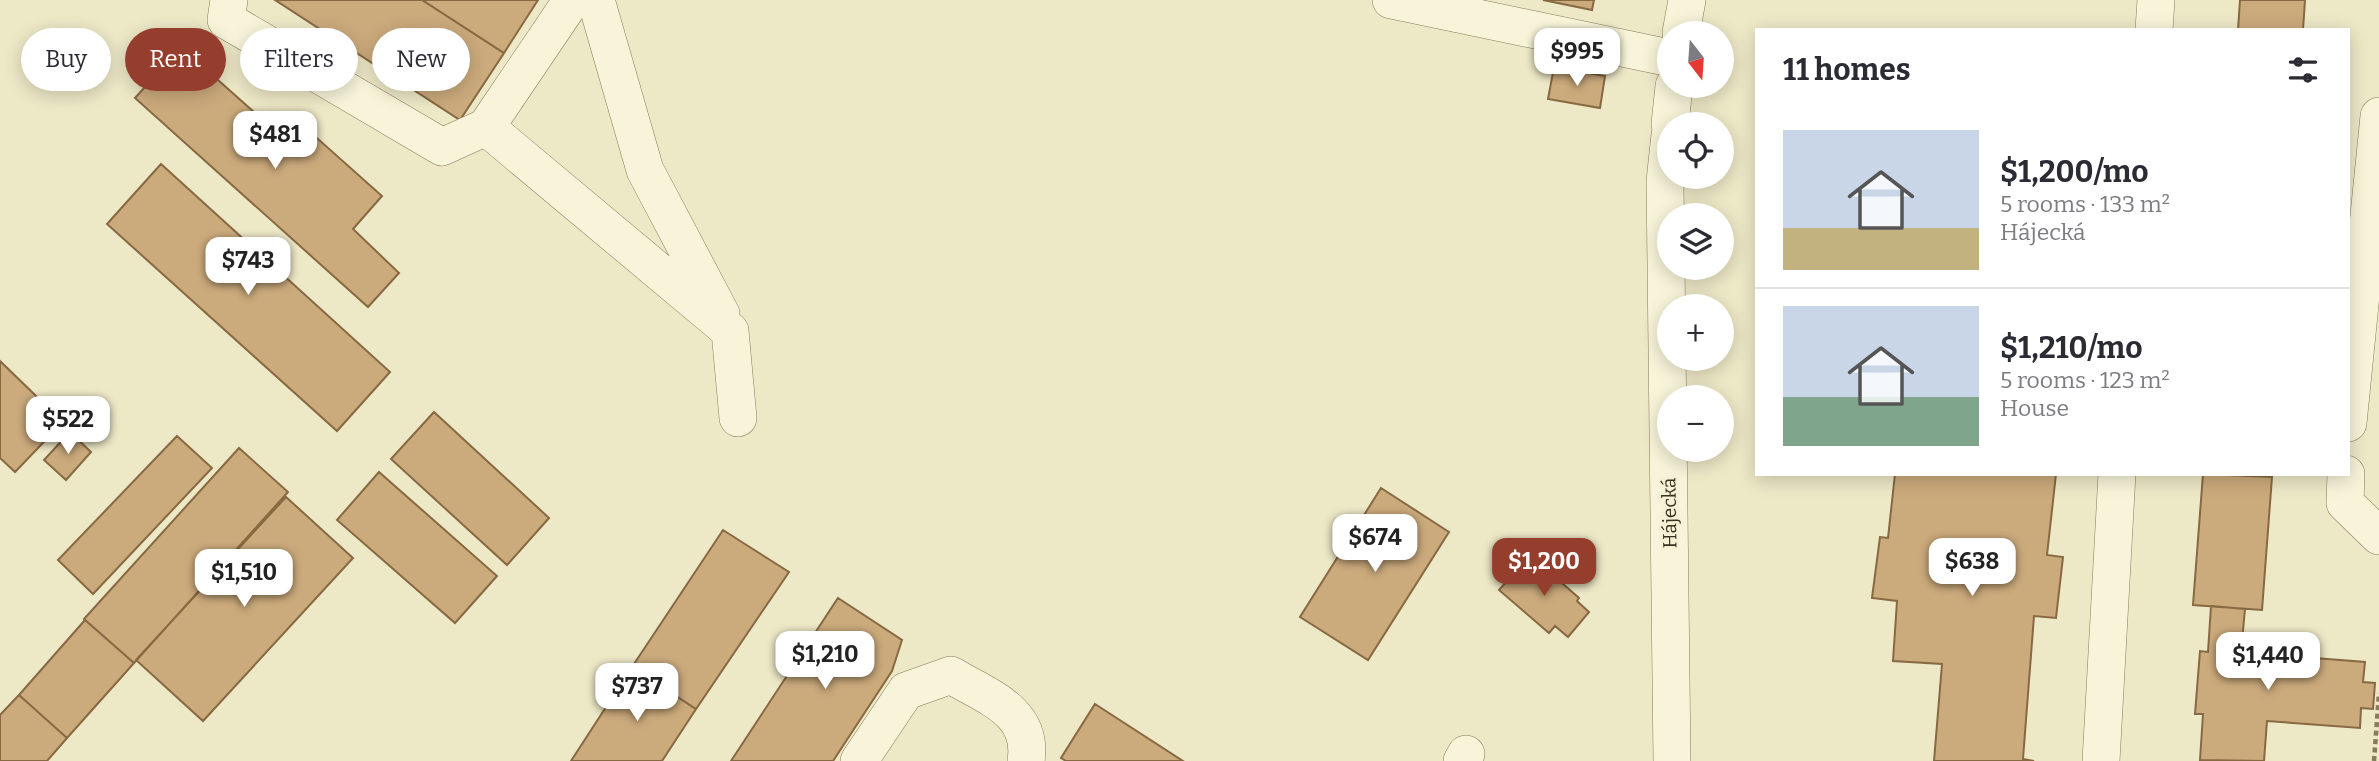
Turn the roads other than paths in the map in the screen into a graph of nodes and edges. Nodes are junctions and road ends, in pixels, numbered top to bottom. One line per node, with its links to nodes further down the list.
1 (229, 0): 11 (street)
2 (572, 0): 11 (street)
3 (596, 0): 13 (street)
4 (1391, 0): 9 (street)
5 (1687, 0): 7 (street)
6 (2156, 0): 8 (street)
7 (1683, 21)
8 (2154, 28)
9 (1657, 55)
10 (2379, 116): 14 (street)
11 (486, 127): 13 (street)
12 (1665, 189): 22 (street, Hájecká)
13 (730, 331): 16 (street)
14 (2367, 341): 15 (street)
15 (2350, 414)
16 (738, 418)
17 (2117, 476): 23 (street)
18 (2346, 476): 19 (street)
19 (2379, 537)
20 (859, 761): 21 (street)
21 (1026, 761)
22 (1672, 761)
23 (2101, 761)

